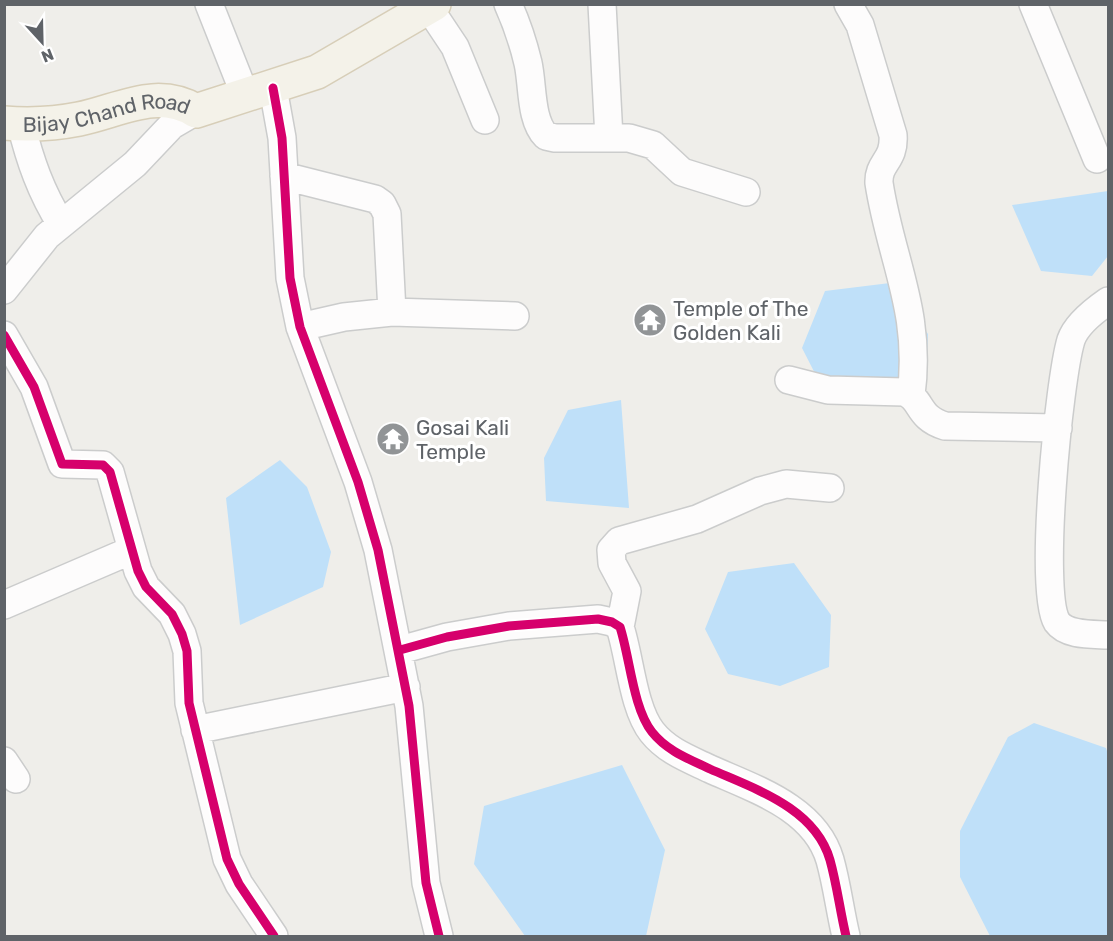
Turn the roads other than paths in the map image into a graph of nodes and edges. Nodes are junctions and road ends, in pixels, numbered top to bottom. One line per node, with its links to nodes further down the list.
1 (209, 4): 7 (street)
2 (508, 4): 11 (street)
3 (602, 4): 11 (street)
4 (848, 4): 23 (street)
5 (1033, 4): 12 (street)
6 (432, 6): 7 (main road, Bijay Chand Road); 9 (street)
7 (259, 91): 8 (main road, Bijay Chand Road); 13 (street)
8 (196, 111): 10 (main road, Bijay Chand Road); 15 (street)
9 (485, 120)
10 (13, 123): 15 (street)
11 (609, 138): 14 (street)
12 (1098, 159)
13 (284, 176): 18 (street); 20 (street)
14 (746, 192)
15 (61, 224): 16 (street)
16 (4, 290)
17 (1108, 301): 24 (street)
18 (392, 312): 19 (street); 20 (street)
19 (515, 316)
20 (300, 327): 30 (street)
21 (4, 334): 26 (street)
22 (789, 380): 23 (street)
23 (912, 395): 24 (street)
24 (1058, 428): 29 (street)
25 (830, 488): 28 (street)
26 (132, 550): 27 (street); 32 (street)
27 (6, 602)
28 (620, 627): 30 (street); 35 (street)
29 (1108, 635)
30 (400, 650): 31 (street)
31 (406, 687): 32 (street); 34 (street)
32 (195, 730): 33 (street)
33 (274, 936)
34 (439, 936)
35 (846, 936)

